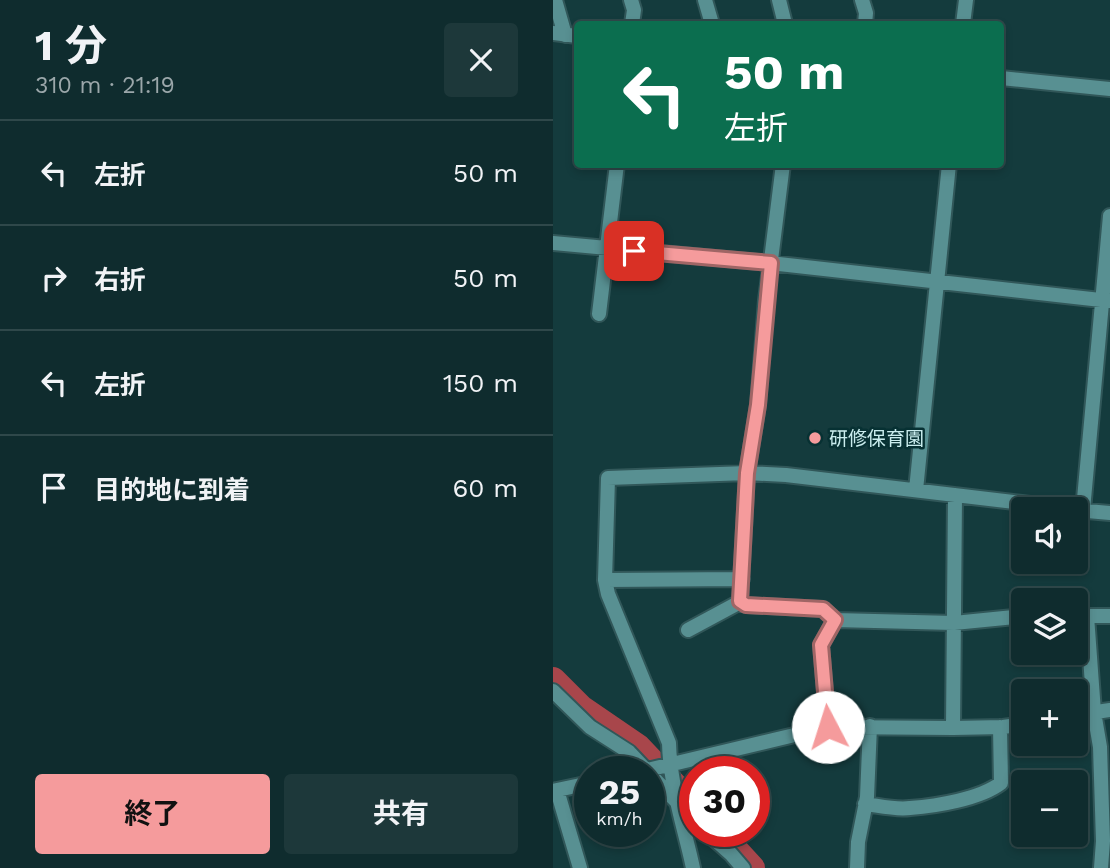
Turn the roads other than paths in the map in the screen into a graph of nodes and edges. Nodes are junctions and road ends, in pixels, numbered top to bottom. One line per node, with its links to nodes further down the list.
1 (555, 0): 12 (street)
2 (631, 0): 7 (street)
3 (705, 0): 8 (street)
4 (779, 0): 9 (street)
5 (862, 0): 10 (street)
6 (966, 0): 11 (street)
7 (632, 21)
8 (711, 21)
9 (784, 21)
10 (865, 21)
11 (963, 21)
12 (565, 35)
13 (1004, 78): 14 (street)
14 (1110, 89)
15 (617, 168): 20 (street)
16 (783, 168): 21 (street)
17 (949, 168): 22 (street)
18 (1110, 216): 23 (street)
19 (553, 243): 20 (street)
20 (607, 248): 21 (street); 24 (street)
21 (771, 263): 22 (street); 25 (street)
22 (937, 283): 23 (street); 26 (street)
23 (1107, 301): 28 (street)
24 (599, 314)
25 (747, 473): 26 (street); 32 (street); 33 (street)
26 (916, 490): 27 (street)
27 (955, 495): 29 (street); 39 (street)
28 (1079, 497)
29 (1011, 502)
30 (1088, 511): 31 (street)
31 (1110, 513)
32 (742, 579): 33 (street); 34 (street)
33 (605, 580): 52 (street)
34 (740, 601): 38 (street); 40 (street)
35 (1088, 616): 36 (street)
36 (1110, 616)
37 (1011, 617): 39 (street)
38 (835, 620): 39 (street); 48 (street)
39 (954, 623): 50 (street)
40 (688, 630)
41 (1088, 664): 44 (street)
42 (553, 691): 51 (street)
43 (1110, 710): 44 (street)
44 (1094, 712): 45 (street); 66 (street)
45 (1088, 713)
46 (870, 726): 48 (street); 50 (street); 60 (street)
47 (1011, 726): 49 (street)
48 (828, 727): 53 (street)
49 (1000, 727): 50 (street); 60 (street)
50 (953, 728)
51 (635, 756)
52 (663, 756)
53 (665, 768)
54 (665, 785): 58 (street)
55 (665, 785): 58 (street)
56 (574, 786): 57 (street)
57 (555, 790): 62 (street)
58 (676, 801): 59 (street); 63 (street)
59 (679, 804)
60 (865, 804): 65 (street)
61 (723, 847): 64 (street)
62 (580, 868)
63 (693, 868)
64 (743, 868)
65 (857, 868)
66 (1101, 868)

